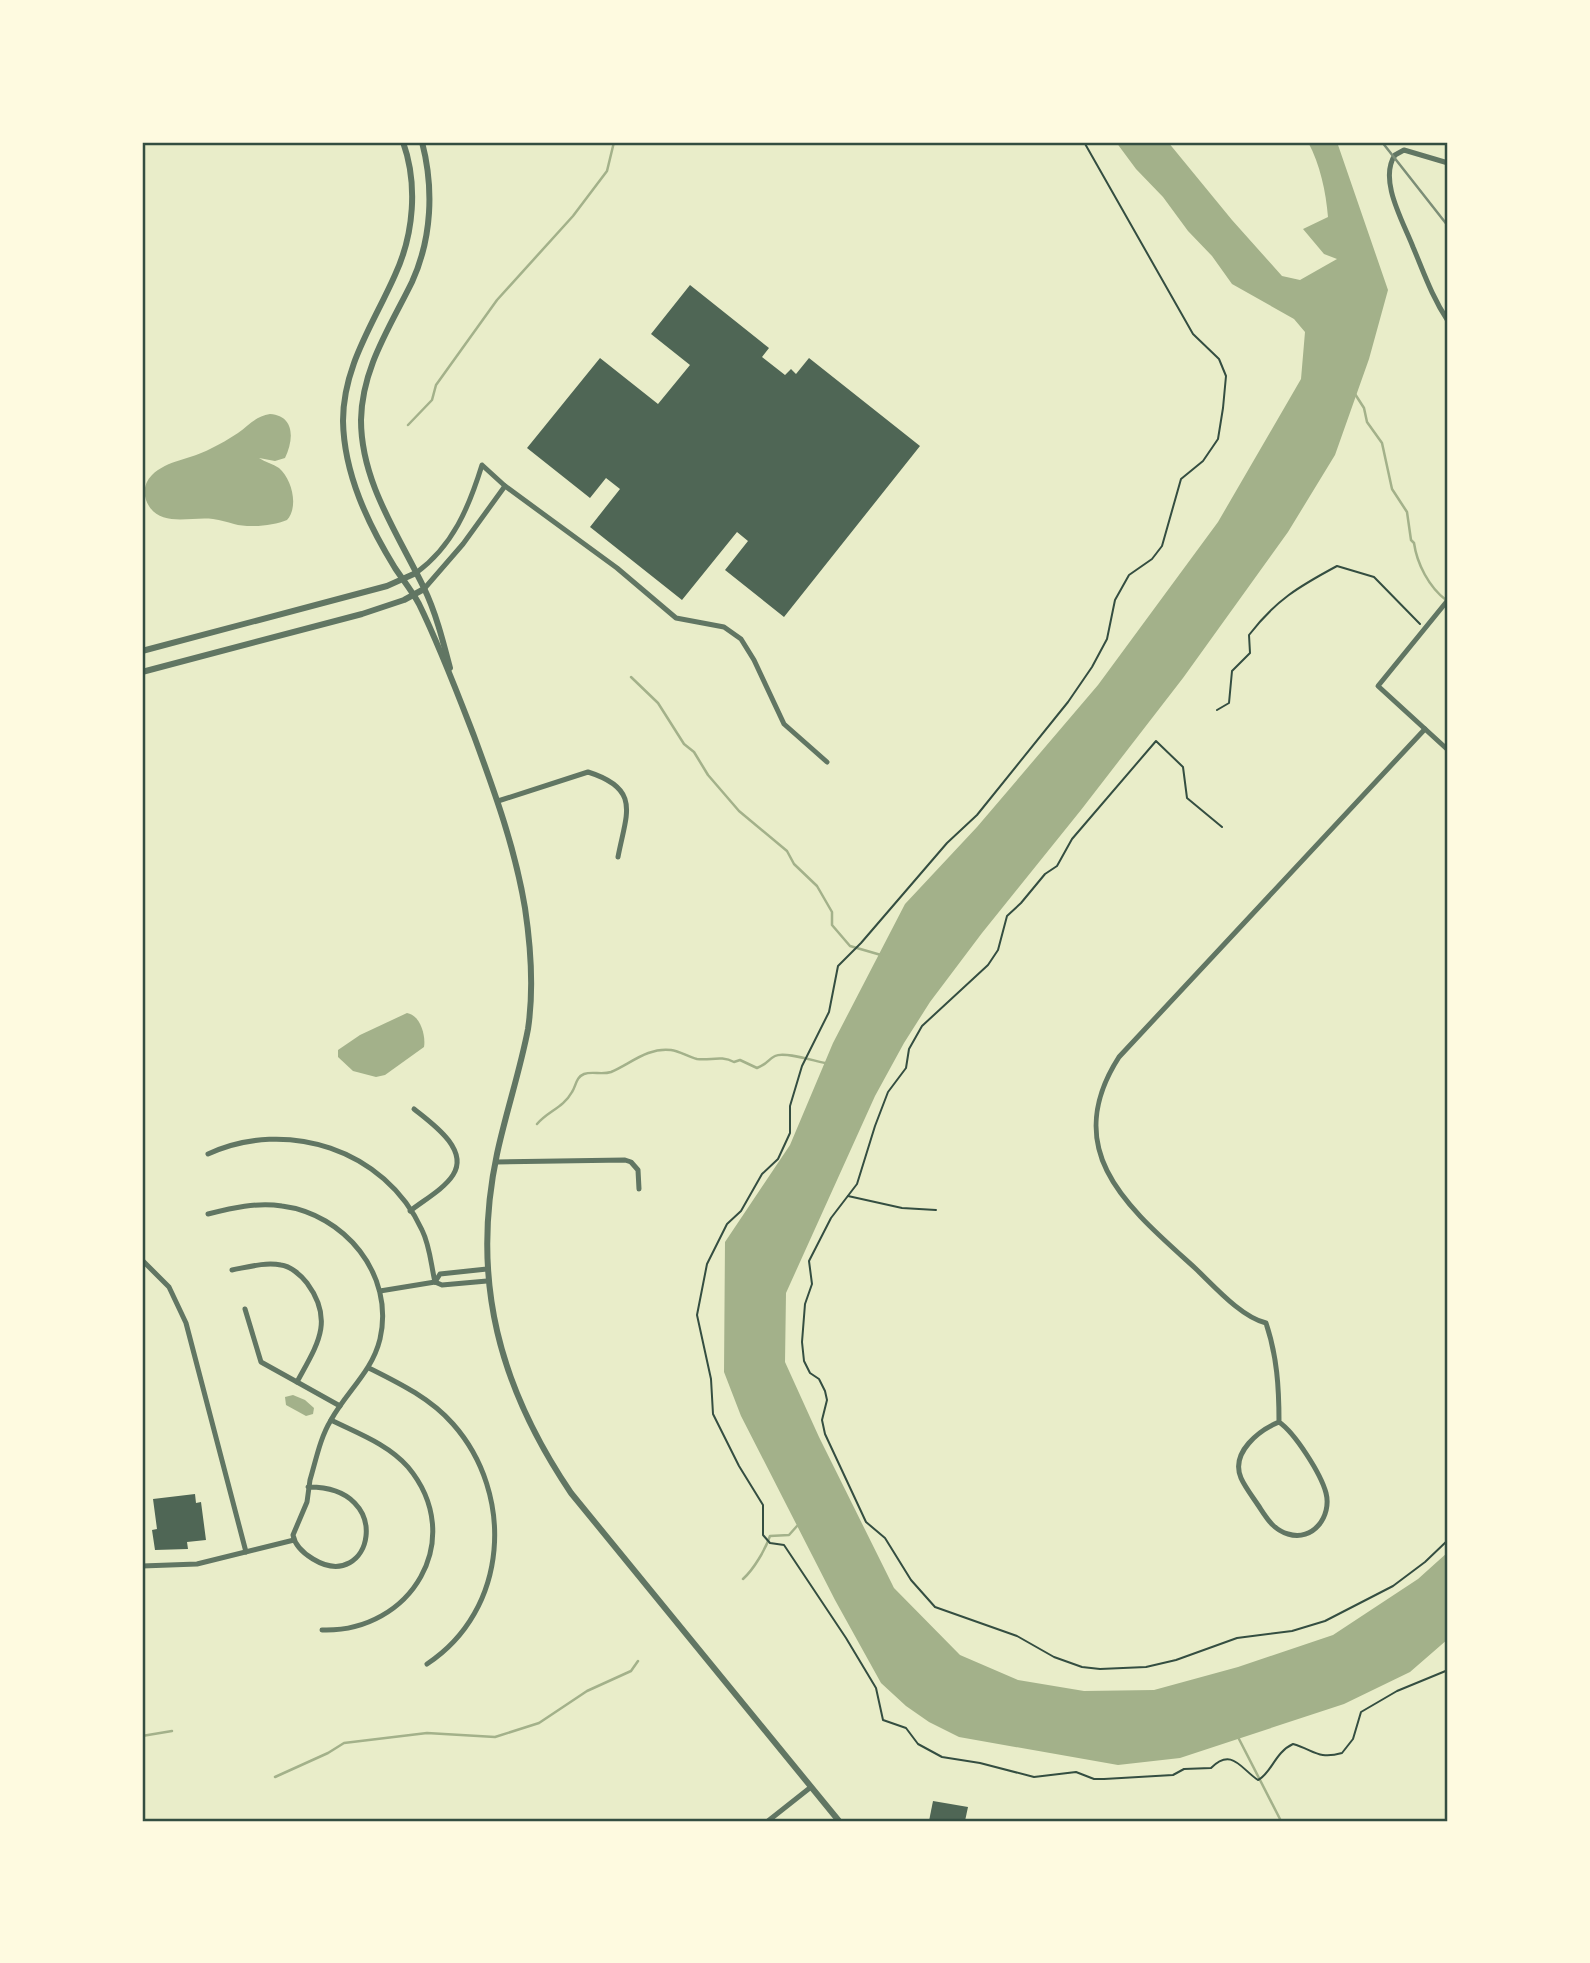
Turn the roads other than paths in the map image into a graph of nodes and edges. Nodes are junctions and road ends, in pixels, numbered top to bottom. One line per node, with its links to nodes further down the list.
1 (403, 142): 7 (street)
2 (422, 142): 6 (street)
3 (1448, 163): 4 (street)
4 (1448, 321)
5 (505, 486): 6 (street); 8 (street); 16 (street)
6 (416, 573): 7 (street); 8 (street)
7 (402, 579): 9 (street); 11 (street)
8 (424, 589): 9 (street); 13 (street)
9 (414, 596): 12 (street); 13 (street)
10 (1448, 600): 14 (street)
11 (142, 651)
12 (142, 672)
13 (454, 686): 17 (street)
14 (1425, 729): 15 (street); 36 (street)
15 (1448, 750)
16 (827, 762)
17 (498, 801): 18 (street); 21 (street)
18 (618, 857)
19 (414, 1109): 23 (street)
20 (208, 1154): 23 (street)
21 (496, 1162): 22 (street); 26 (street)
22 (639, 1189)
23 (411, 1211): 29 (street)
24 (208, 1214): 30 (street)
25 (142, 1260): 39 (street)
26 (487, 1269): 28 (street); 29 (street)
27 (232, 1270): 33 (street)
28 (487, 1281): 29 (street); 43 (street)
29 (435, 1282): 30 (street)
30 (380, 1291): 32 (street)
31 (245, 1309): 33 (street)
32 (369, 1368): 34 (street); 42 (street)
33 (297, 1382): 34 (street)
34 (340, 1406): 35 (street)
35 (331, 1420): 37 (street); 41 (street)
36 (1279, 1422): 36 (street)
37 (308, 1487): 38 (street); 38 (street)
38 (294, 1540): 39 (street)
39 (246, 1552): 40 (street)
40 (142, 1566)
41 (322, 1630)
42 (427, 1664)
43 (811, 1787): 44 (street); 45 (street)
44 (768, 1821)
45 (839, 1821)

